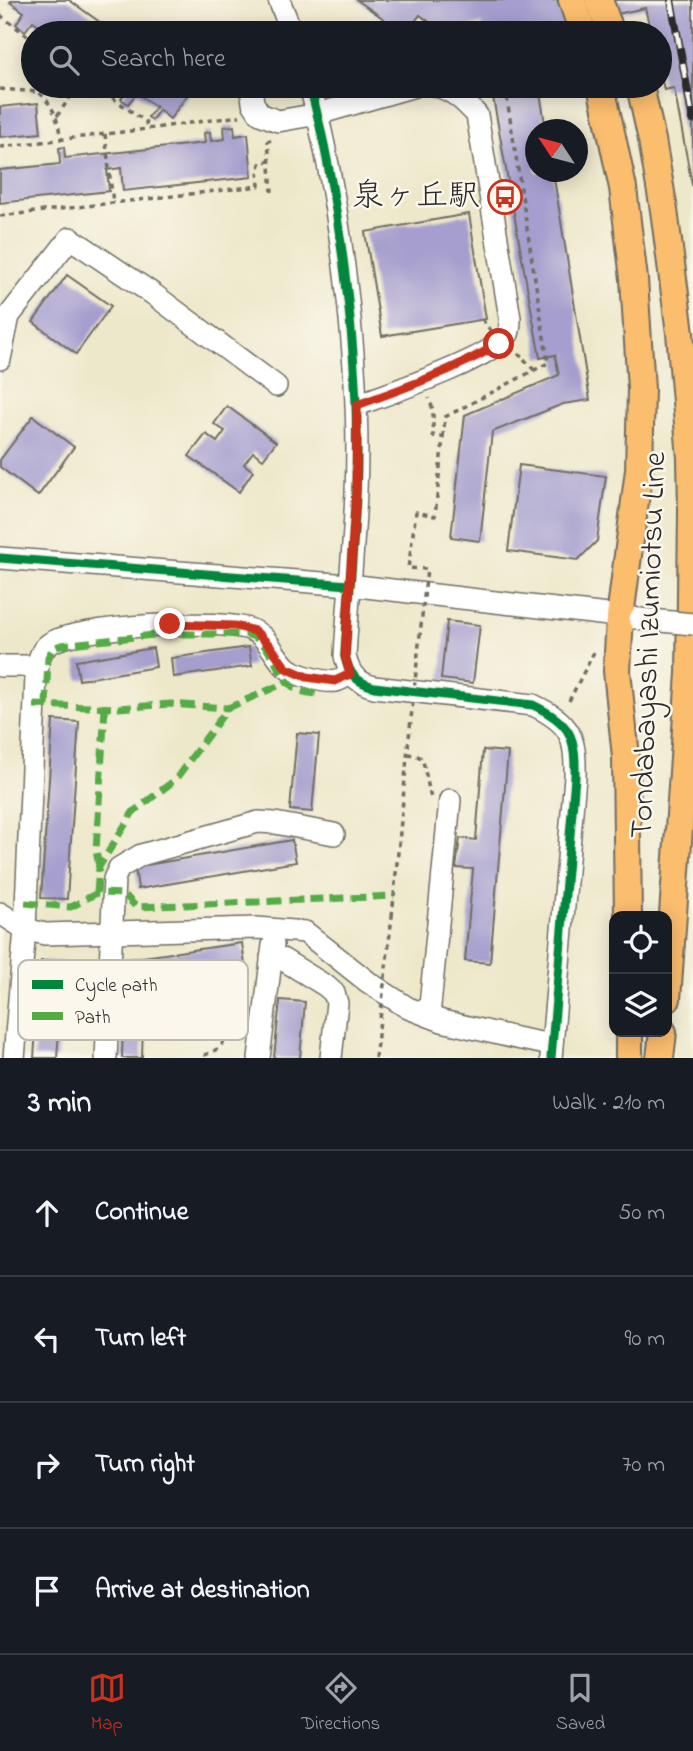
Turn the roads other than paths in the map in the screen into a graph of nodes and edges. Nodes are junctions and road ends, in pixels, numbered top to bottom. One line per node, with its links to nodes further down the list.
1 (279, 0): 5 (street)
2 (572, 0): 6 (main road)
3 (599, 0): 7 (main road)
4 (619, 0): 8 (main road)
5 (287, 21)
6 (579, 21)
7 (607, 21)
8 (625, 21)
9 (252, 98): 16 (street)
10 (313, 98): 16 (street)
11 (373, 98): 16 (street)
12 (459, 98): 20 (street)
13 (604, 98): 23 (main road)
14 (636, 98): 17 (main road)
15 (643, 98): 17 (main road, Tondabayashi Izumiotsu Line)
16 (318, 114): 20 (street)
17 (652, 140): 38 (main road, Tondabayashi Izumiotsu Line)
18 (0, 359): 19 (street)
19 (275, 386)
20 (357, 405): 22 (street)
21 (0, 558): 22 (street)
22 (349, 585): 23 (street); 27 (street)
23 (630, 618): 24 (street, bridge); 30 (main road)
24 (693, 624)
25 (0, 666): 26 (street)
26 (38, 666): 27 (street); 32 (street)
27 (350, 674): 44 (street)
28 (450, 800): 40 (street)
29 (334, 834): 34 (street)
30 (628, 911)
31 (0, 913): 32 (street)
32 (25, 929): 34 (street); 36 (street)
33 (275, 929): 34 (street); 35 (street); 40 (street)
34 (112, 933): 37 (street)
35 (271, 958): 47 (street); 48 (street)
36 (22, 960)
37 (111, 960)
38 (669, 974)
39 (18, 1011): 45 (street)
40 (429, 1016): 44 (street)
41 (629, 1037): 49 (main road)
42 (662, 1037): 50 (main road)
43 (107, 1040): 46 (street)
44 (551, 1051)
45 (14, 1058)
46 (106, 1058)
47 (259, 1058)
48 (331, 1058)
49 (629, 1058)
50 (660, 1058)

